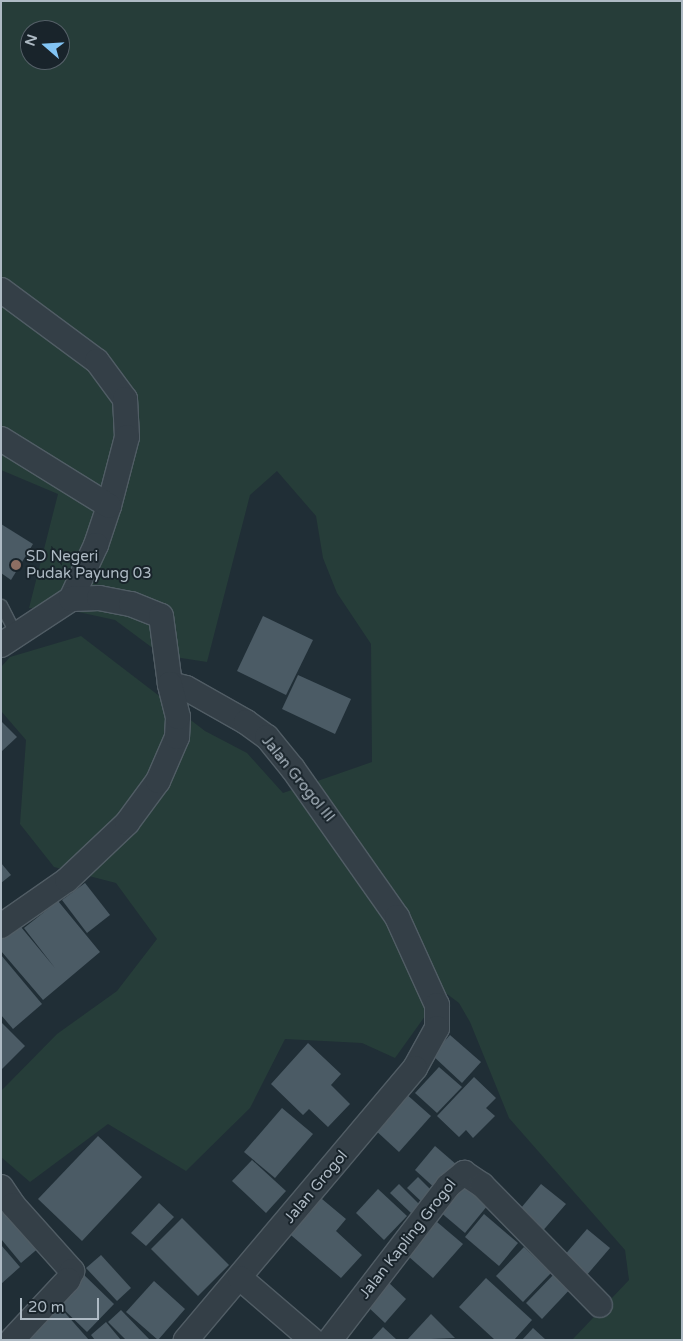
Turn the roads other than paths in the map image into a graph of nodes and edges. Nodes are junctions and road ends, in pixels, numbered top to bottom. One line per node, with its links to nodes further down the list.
1 (1, 290): 3 (street)
2 (1, 439): 3 (street)
3 (109, 506): 4 (street)
4 (71, 599): 6 (street); 7 (street)
5 (1, 605): 6 (lane)
6 (9, 639)
7 (170, 684): 8 (street); 9 (street, Jalan Grogol III)
8 (1, 926)
9 (437, 1028): 11 (street, Jalan Grogol)
10 (1, 1187): 13 (street)
11 (240, 1278): 14 (street, Jalan Grogol); 15 (street)
12 (600, 1305): 16 (street, Jalan Kapling Grogol)
13 (12, 1340)
14 (186, 1340)
15 (312, 1340)
16 (330, 1340)

